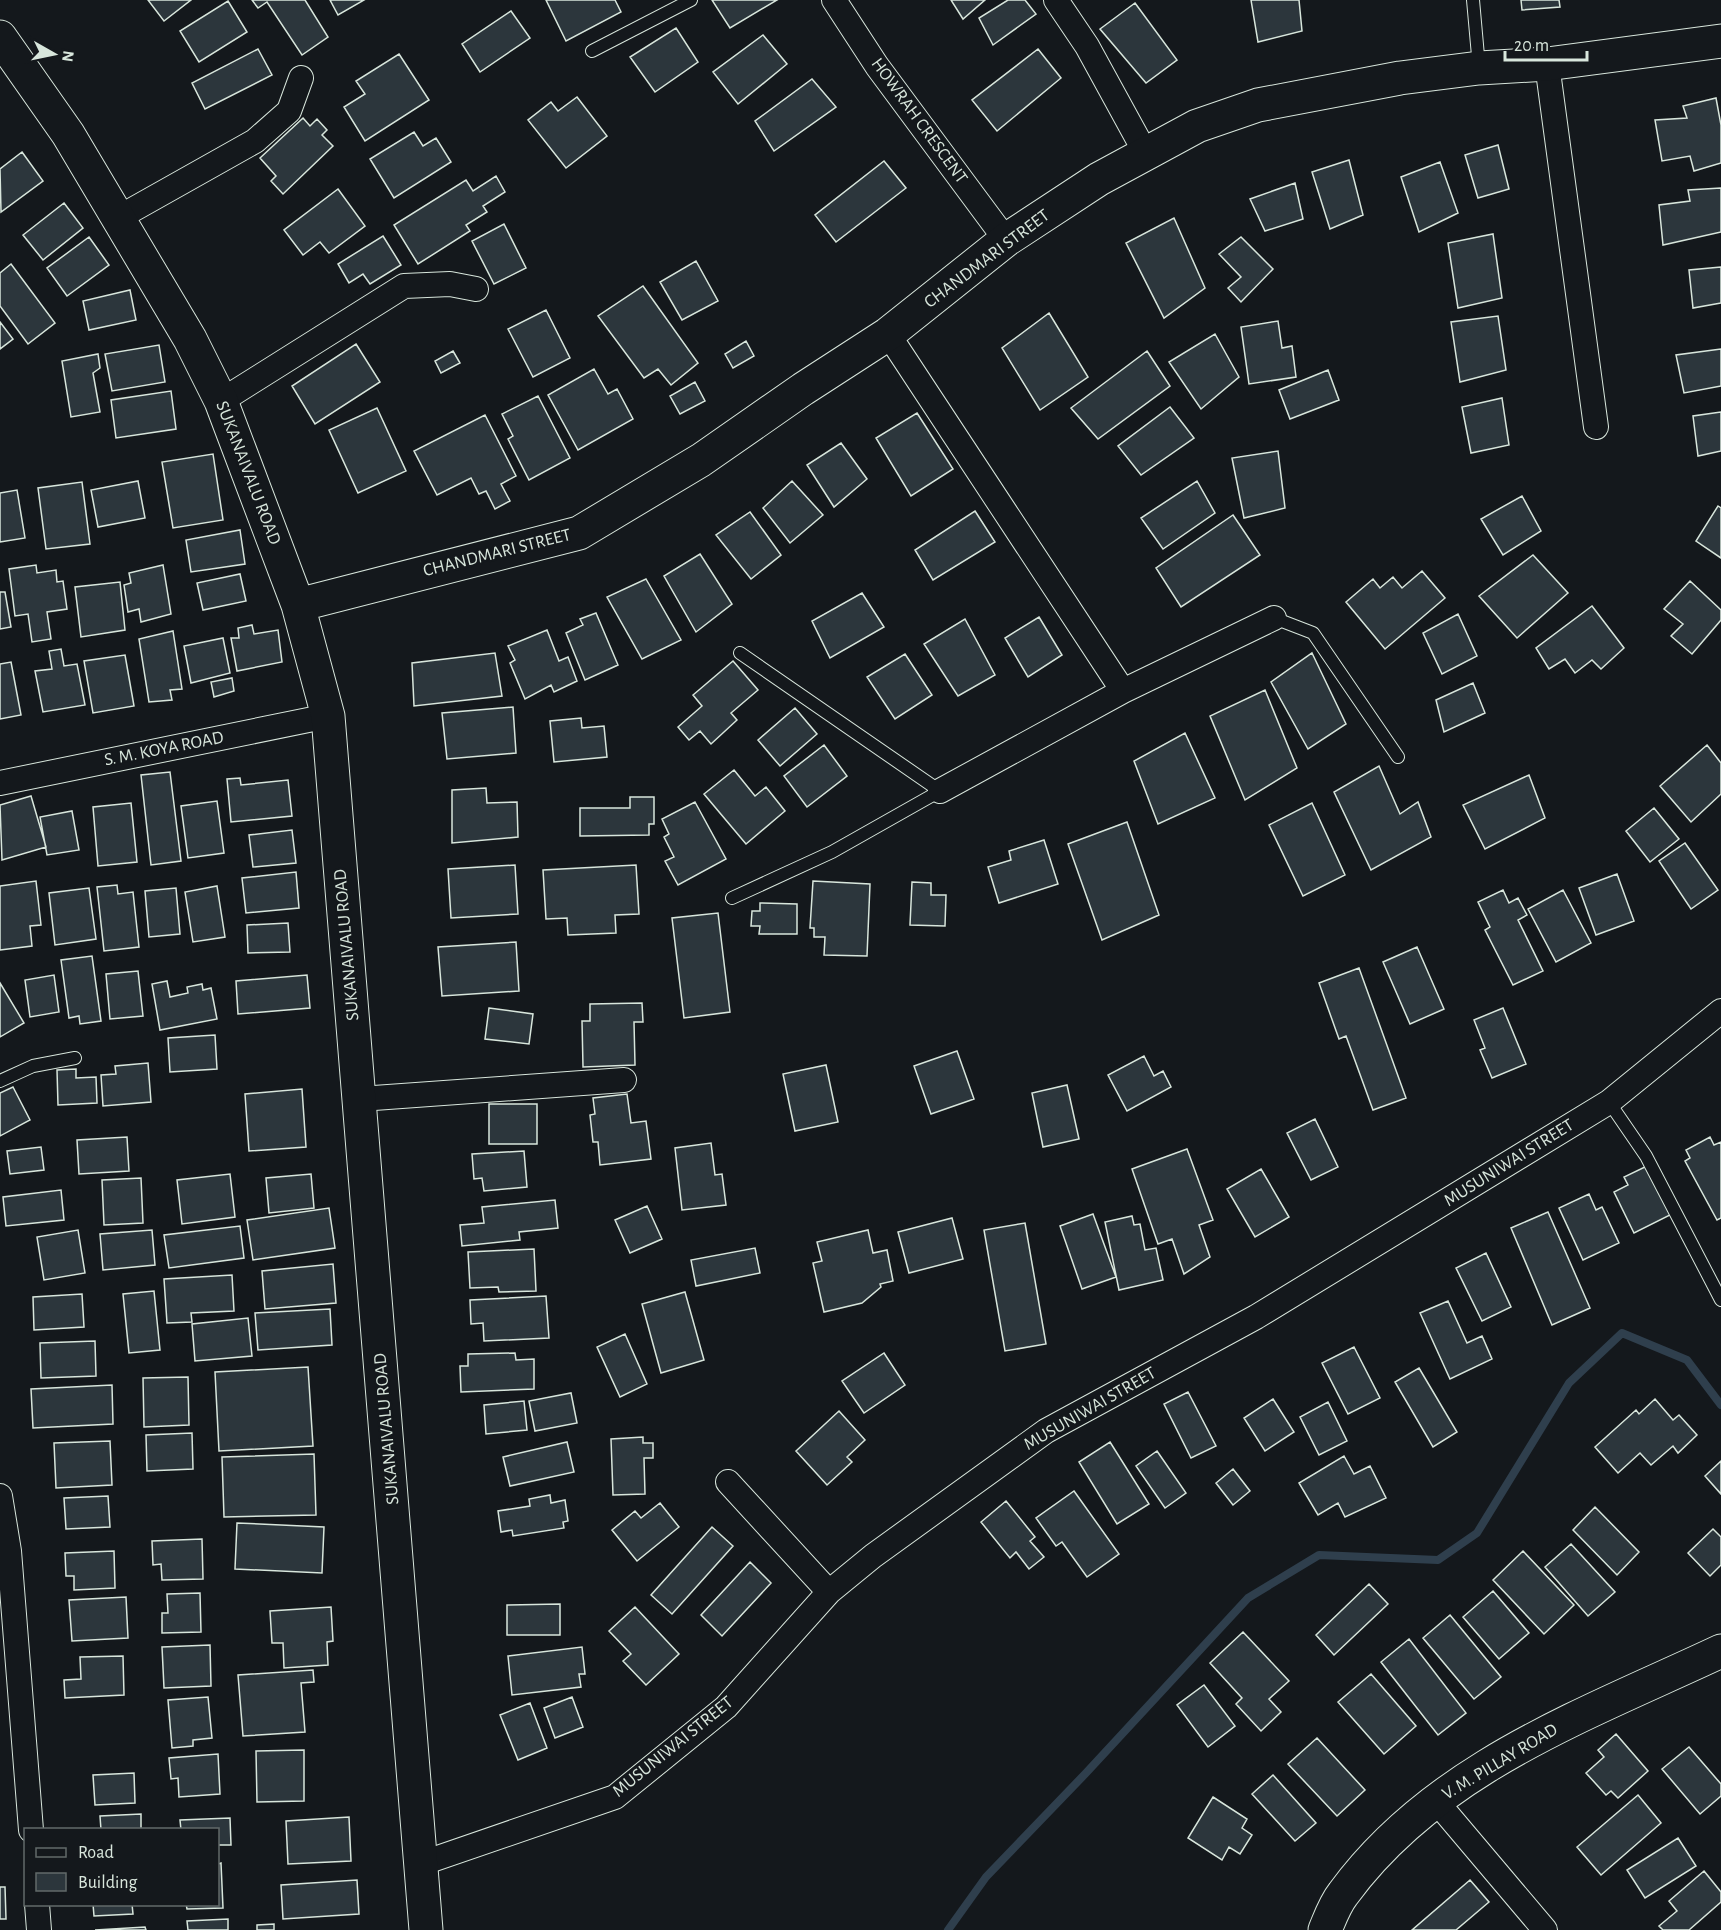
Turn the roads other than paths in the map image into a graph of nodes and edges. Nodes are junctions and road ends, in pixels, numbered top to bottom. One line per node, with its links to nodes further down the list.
1 (691, 0): 7 (lane)
2 (834, 0): 13 (street, HOWRAH CRESCENT)
3 (1056, 0): 11 (street)
4 (1473, 0): 9 (lane)
5 (0, 38): 12 (main road, SUKANAIVALU ROAD)
6 (1721, 41): 8 (main road, CHANDMARI STREET)
7 (592, 51)
8 (1547, 64): 9 (main road, CHANDMARI STREET); 17 (street)
9 (1479, 68): 11 (main road, CHANDMARI STREET)
10 (302, 78): 12 (street)
11 (1145, 152): 13 (main road, CHANDMARI STREET)
12 (118, 218): 16 (main road, SUKANAIVALU ROAD)
13 (1006, 240): 15 (main road, CHANDMARI STREET)
14 (476, 289): 16 (street)
15 (888, 334): 18 (main road, CHANDMARI STREET); 21 (street)
16 (221, 401): 18 (main road, SUKANAIVALU ROAD)
17 (1596, 427)
18 (298, 605): 22 (main road, SUKANAIVALU ROAD)
19 (1274, 618): 21 (street); 23 (lane)
20 (740, 653): 25 (lane)
21 (1123, 691): 25 (street)
22 (328, 716): 24 (street, S. M. KOYA ROAD); 31 (main road, SUKANAIVALU ROAD)
23 (1398, 757)
24 (0, 783)
25 (940, 791): 26 (lane)
26 (732, 898)
27 (1721, 1011): 32 (street, MUSUNIWAI STREET)
28 (75, 1058): 30 (lane)
29 (624, 1080): 31 (street)
30 (0, 1081)
31 (360, 1099): 40 (main road, SUKANAIVALU ROAD)
32 (1609, 1102): 33 (lane); 36 (street, MUSUNIWAI STREET)
33 (1721, 1300)
34 (729, 1482): 36 (street)
35 (0, 1496): 39 (street)
36 (829, 1592): 40 (street, MUSUNIWAI STREET)
37 (1721, 1652): 38 (main road, V. M. PILLAY ROAD)
38 (1436, 1801): 44 (main road, V. M. PILLAY ROAD); 45 (street)
39 (31, 1828)
40 (423, 1863): 43 (main road, SUKANAIVALU ROAD)
41 (37, 1906): 42 (street)
42 (39, 1930)
43 (426, 1930)
44 (1324, 1930)
45 (1545, 1930)

